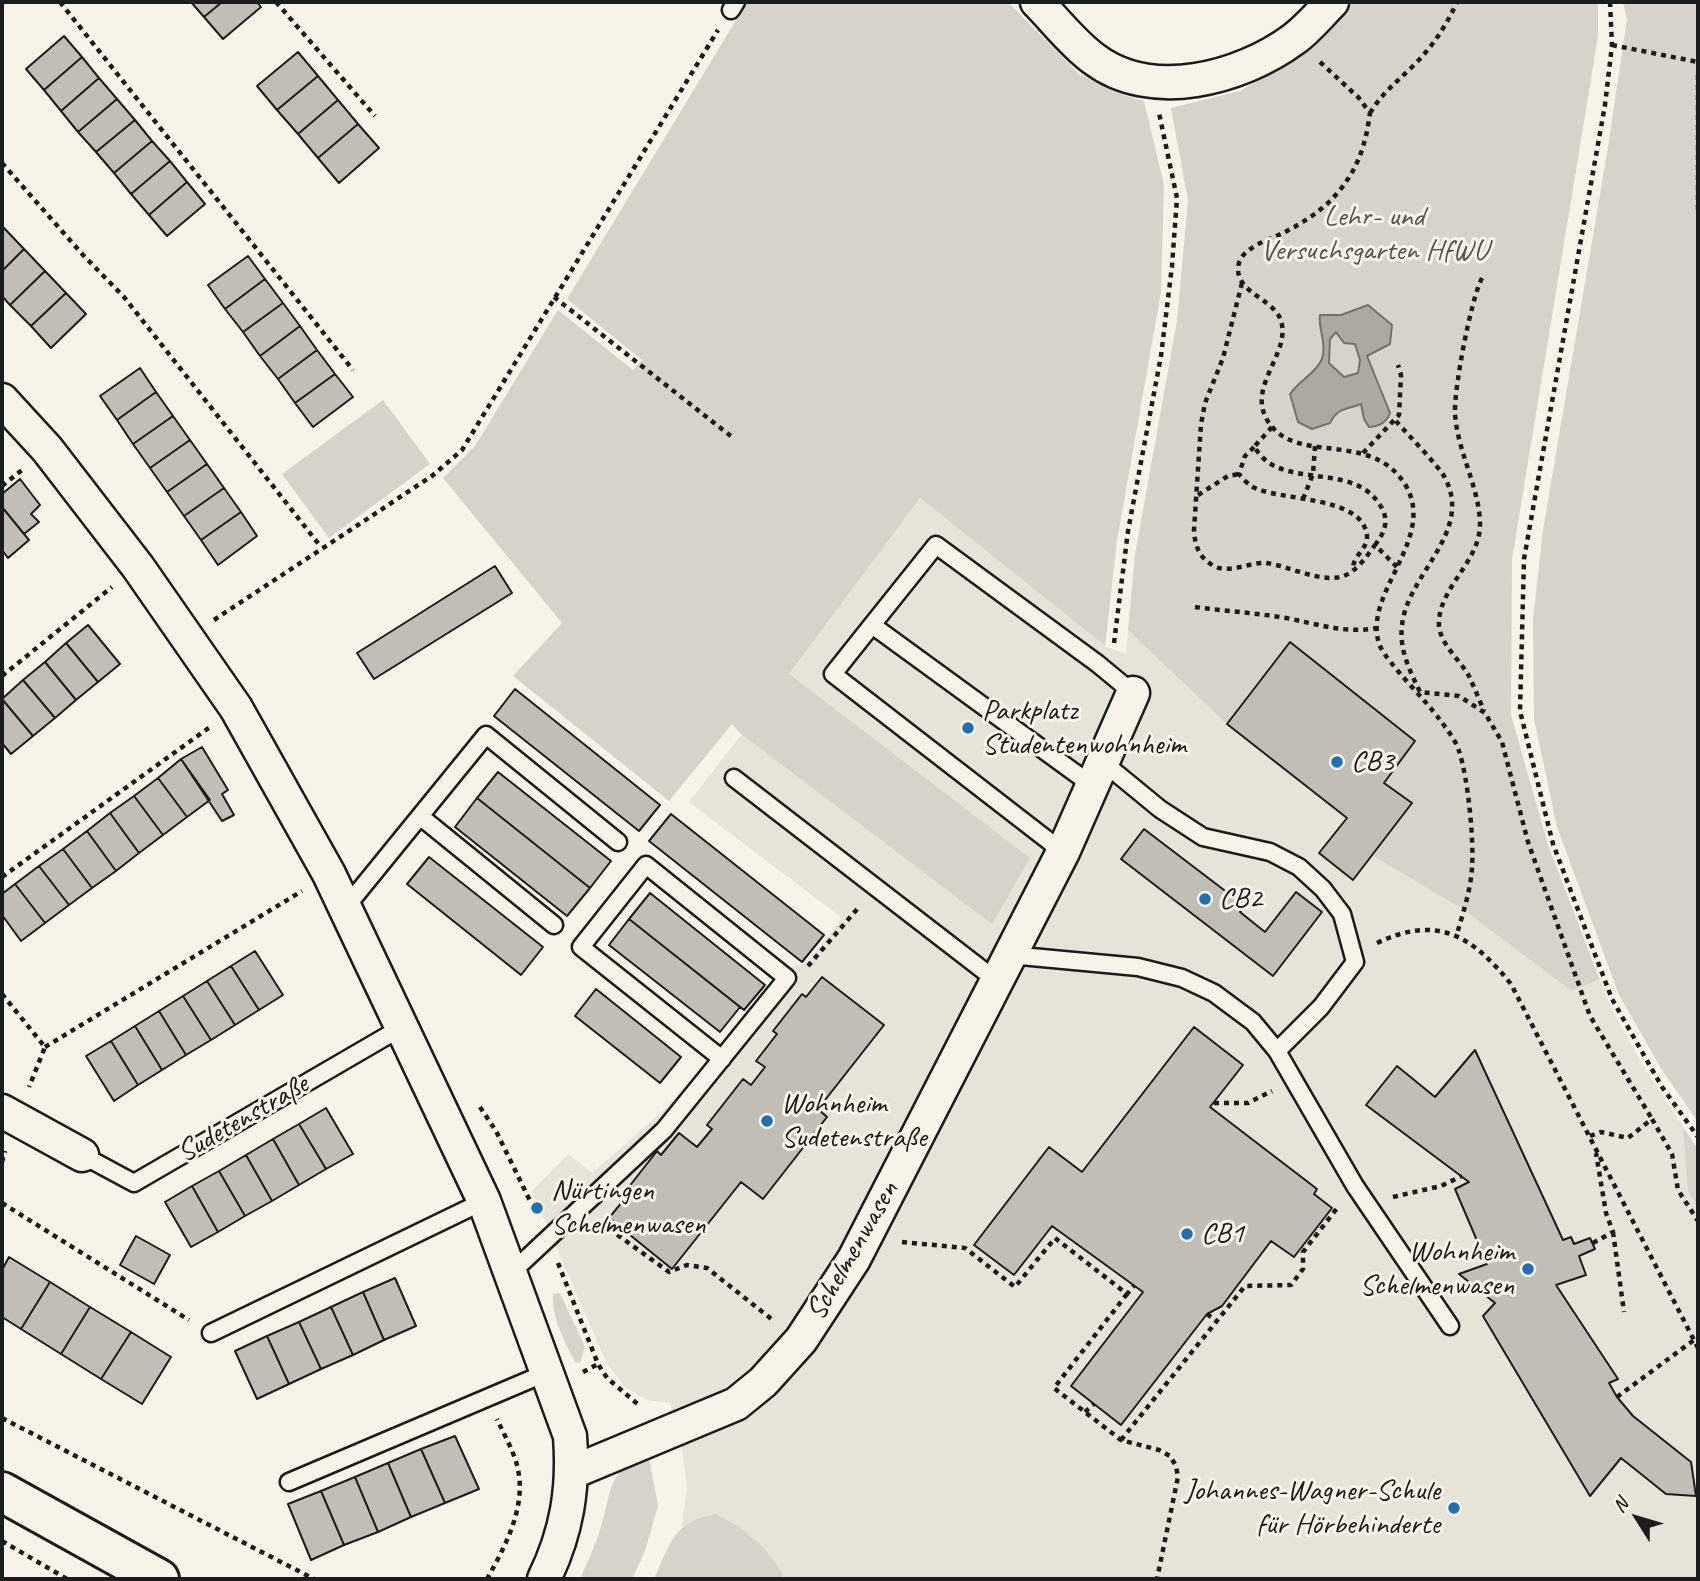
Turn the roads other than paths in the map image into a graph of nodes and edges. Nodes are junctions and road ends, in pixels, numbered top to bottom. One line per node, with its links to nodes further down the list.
1 (1037, 2): 2 (street)
2 (1332, 2)
3 (2, 400): 11 (street)
4 (872, 625): 5 (lane); 6 (lane); 10 (lane)
5 (1133, 693): 6 (street, Schelmenwasen)
6 (1098, 775): 10 (street, Schelmenwasen); 15 (lane)
7 (734, 778): 13 (lane)
8 (421, 817): 9 (lane); 11 (lane); 12 (lane)
9 (618, 842)
10 (1063, 852): 13 (street, Schelmenwasen)
11 (346, 907): 14 (street)
12 (554, 925)
13 (1003, 968): 15 (lane); 24 (street, Schelmenwasen)
14 (404, 1026): 18 (lane, Sudetenstraße); 19 (street)
15 (1278, 1051): 21 (lane)
16 (722, 1059): 16 (lane); 20 (lane)
17 (9, 1115): 18 (street)
18 (82, 1155)
19 (484, 1201): 20 (street); 22 (lane)
20 (511, 1273): 23 (street)
21 (1450, 1326)
22 (211, 1334)
23 (551, 1379): 24 (street); 25 (lane)
24 (573, 1472): 28 (street)
25 (289, 1482)
26 (2, 1492): 27 (main road)
27 (159, 1579)
28 (544, 1579)

